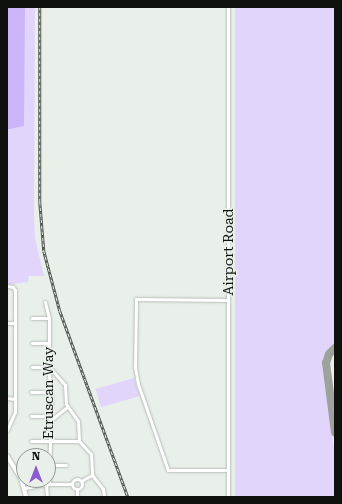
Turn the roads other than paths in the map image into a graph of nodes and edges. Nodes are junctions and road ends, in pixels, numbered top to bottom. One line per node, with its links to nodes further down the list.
1 (228, 7): 3 (street, Airport Road)
2 (7, 286): 8 (street)
3 (228, 300): 28 (street, Airport Road); 28 (street)
4 (45, 302): 6 (street, Etruscan Way)
5 (32, 318): 6 (street)
6 (49, 318): 10 (street, Etruscan Way)
7 (7, 322): 8 (street)
8 (15, 323): 16 (street)
9 (32, 343): 10 (street)
10 (48, 343): 12 (street, Etruscan Way)
11 (32, 367): 12 (street)
12 (49, 367): 14 (street, Etruscan Way); 17 (street)
13 (31, 392): 14 (street)
14 (48, 392): 19 (street, Etruscan Way)
15 (7, 398): 16 (street)
16 (15, 399): 20 (street)
17 (67, 407): 19 (street); 21 (street)
18 (31, 416): 19 (street)
19 (51, 418): 23 (street, Etruscan Way)
20 (7, 430)
21 (79, 440): 23 (street); 30 (street)
22 (31, 441): 23 (street)
23 (50, 441): 24 (street, Etruscan Way)
24 (49, 448)
25 (7, 456): 29 (main road)
26 (56, 465): 27 (street)
27 (66, 465)
28 (228, 470): 39 (street, Airport Road)
29 (16, 473)
30 (92, 475): 31 (street); 38 (street)
31 (81, 481): 33 (street); 35 (street)
32 (56, 484): 33 (street)
33 (72, 484): 35 (street)
34 (24, 488): 36 (main road)
35 (77, 489): 37 (street)
36 (26, 497)
37 (78, 497)
38 (104, 497)
39 (228, 497)

